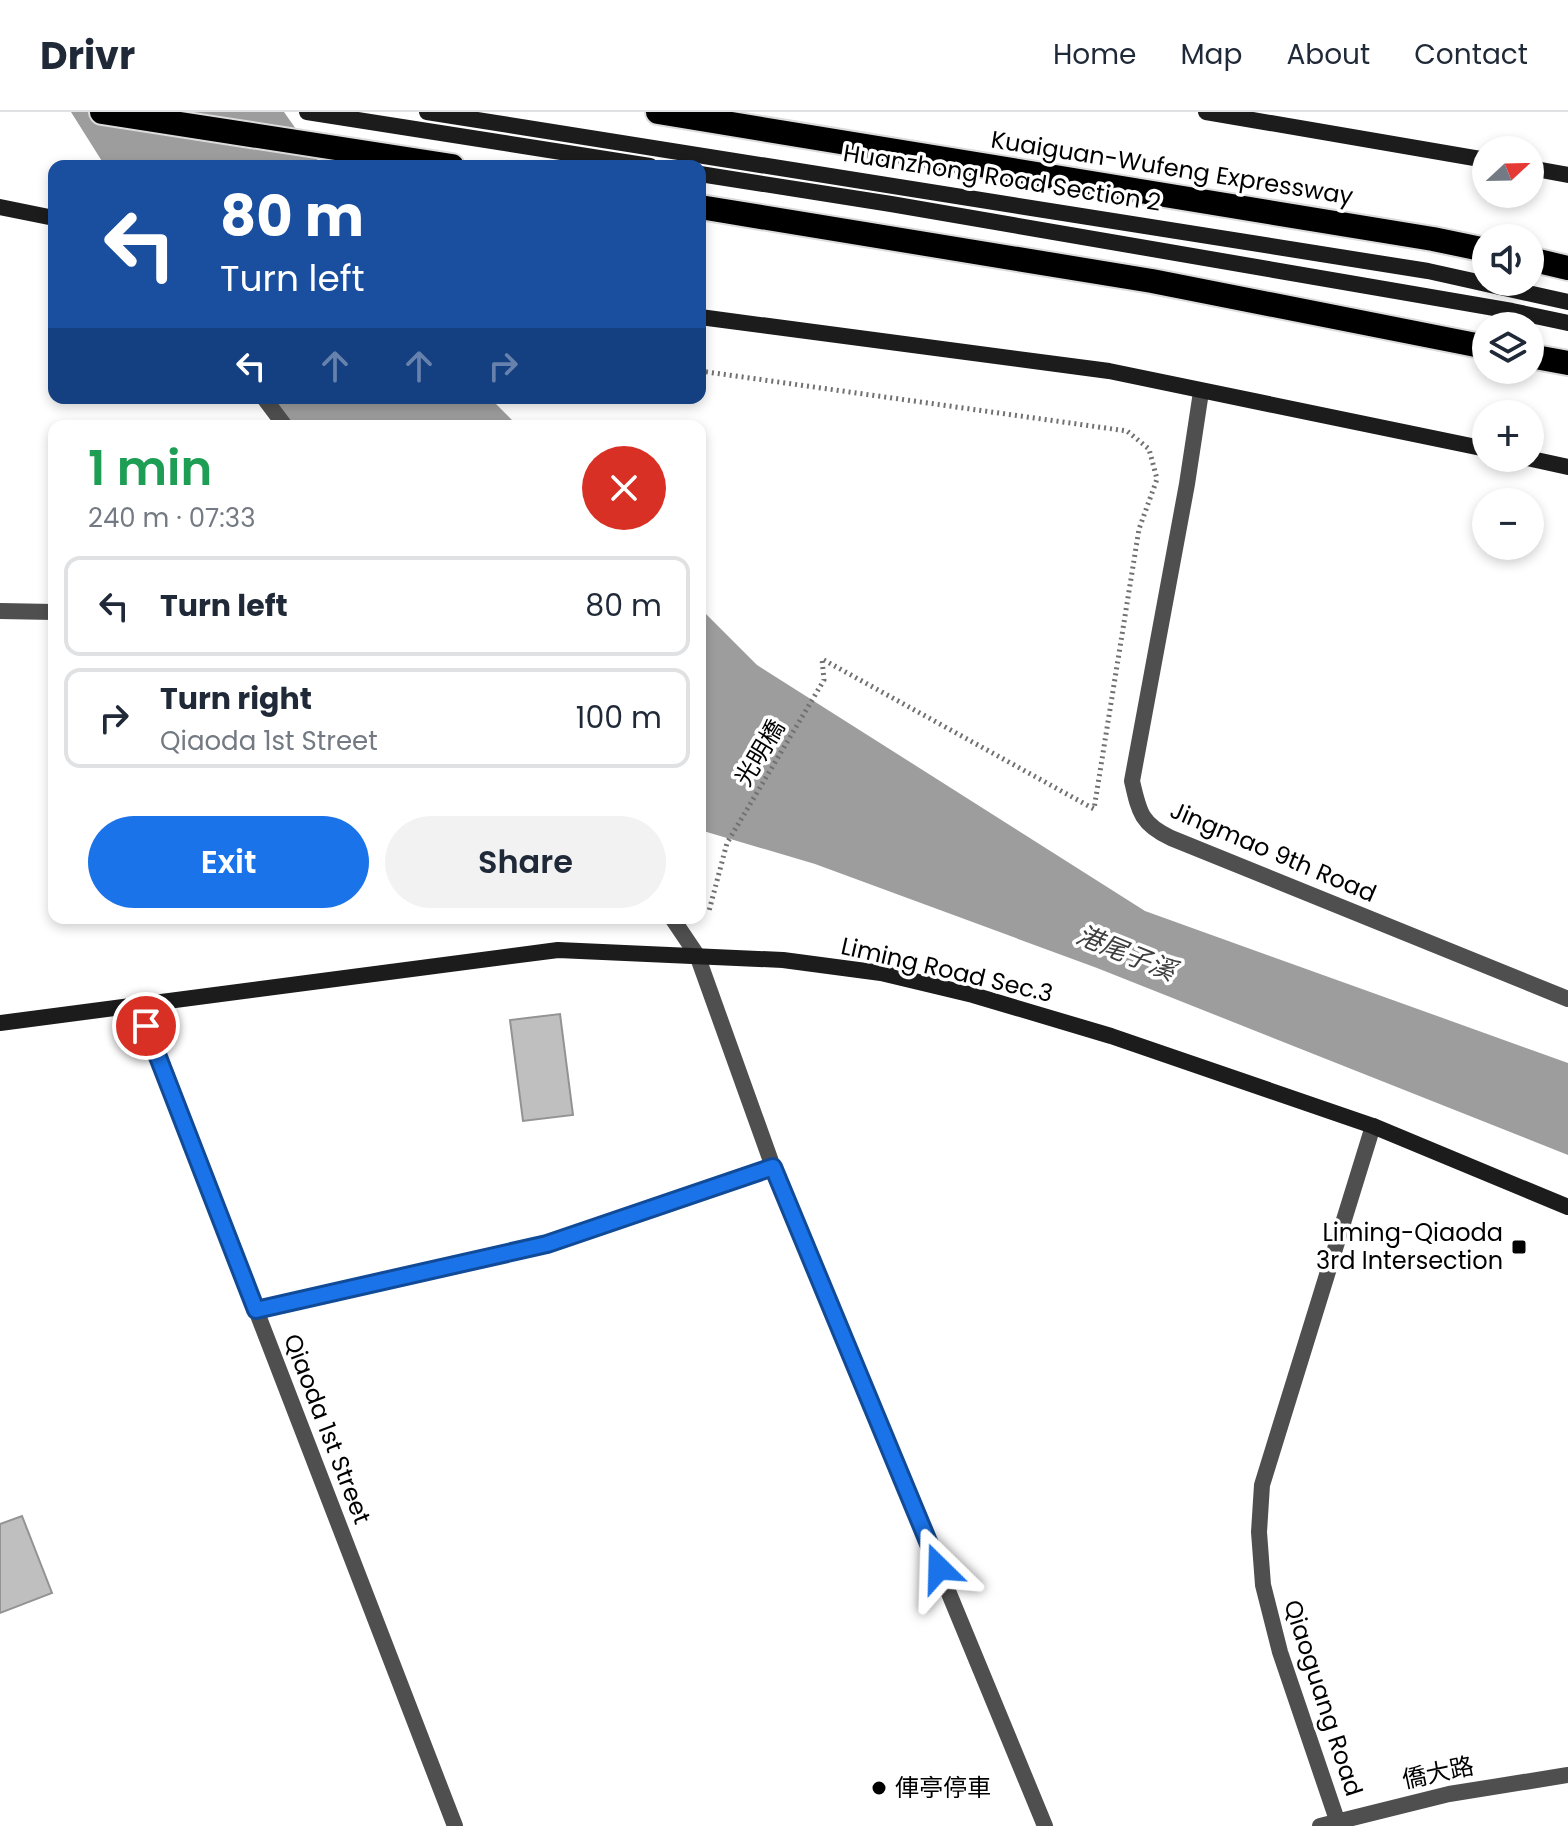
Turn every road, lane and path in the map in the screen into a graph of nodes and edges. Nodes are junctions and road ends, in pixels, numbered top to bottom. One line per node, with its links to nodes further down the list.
1 (102, 112): 7 (highway)
2 (307, 112): 8 (street)
3 (427, 112): 18 (street, Huanzhong Road Section 2)
4 (658, 112): 15 (highway, Kuaiguan-Wufeng Expressway)
5 (1206, 112): 6 (street)
6 (1472, 158)
7 (413, 160)
8 (612, 160)
9 (1544, 171): 11 (street)
10 (706, 175): 20 (street, Huanzhong Road Section 2)
11 (1568, 175)
12 (0, 207): 14 (street)
13 (706, 208): 21 (highway)
14 (48, 217)
15 (1472, 247)
16 (1544, 262): 17 (highway)
17 (1568, 268)
18 (1568, 302)
19 (706, 318): 25 (street)
20 (1568, 323)
21 (1472, 344)
22 (1544, 359): 23 (highway)
23 (1568, 363)
24 (706, 372): 31 (path, 光明橋)
25 (1201, 392): 26 (street); 34 (street, Jingmao 9th Road)
26 (1472, 446)
27 (1544, 462): 28 (street)
28 (1568, 467)
29 (0, 611): 30 (street)
30 (48, 612)
31 (709, 911)
32 (676, 924): 33 (street)
33 (697, 955): 35 (street, Liming Road Sec.3); 37 (street, Liming Road Sec.3); 38 (street)
34 (1568, 999)
35 (138, 1004): 36 (street, Liming Road Sec.3); 40 (street, Qiaoda 1st Street)
36 (0, 1023)
37 (1373, 1126): 39 (street, Liming Road Sec.3); 42 (street, Qiaoguang Road)
38 (773, 1167): 40 (lane); 44 (street)
39 (1568, 1207)
40 (256, 1310): 43 (street, Qiaoda 1st Street)
41 (1568, 1775): 42 (street, 僑大路)
42 (1337, 1820): 45 (street, 僑大路)
43 (455, 1826)
44 (1045, 1826)
45 (1320, 1826)

